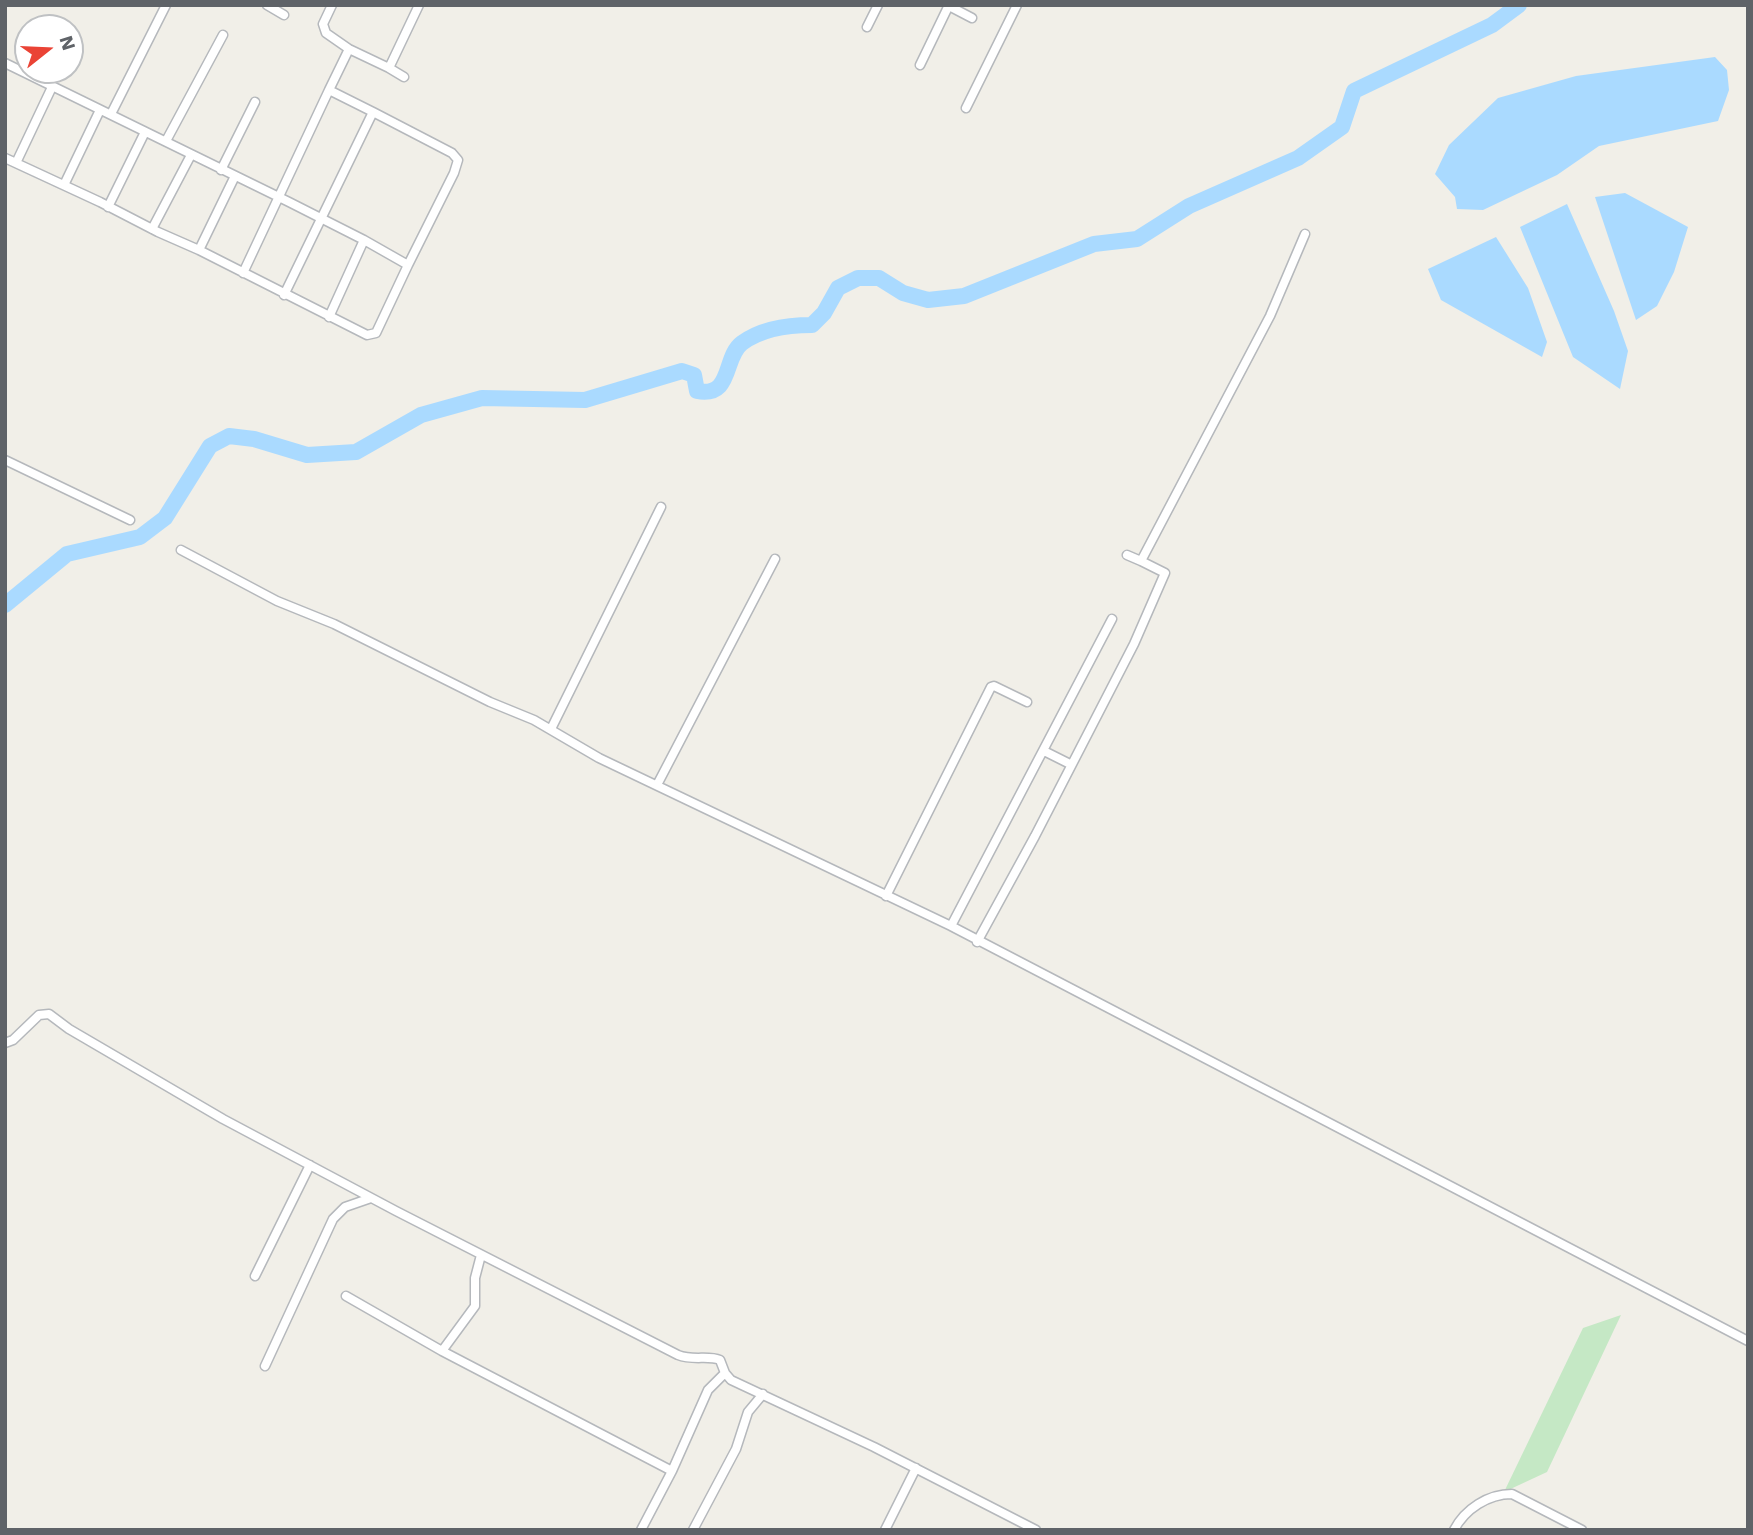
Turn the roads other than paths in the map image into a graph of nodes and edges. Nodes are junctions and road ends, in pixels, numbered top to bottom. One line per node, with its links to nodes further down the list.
1 (166, 5): 23 (street)
2 (267, 5): 8 (street)
3 (332, 5): 12 (street)
4 (419, 5): 15 (street)
5 (878, 5): 10 (street)
6 (1017, 5): 20 (street)
7 (949, 6): 9 (street); 14 (street)
8 (284, 15)
9 (972, 18)
10 (867, 27)
11 (223, 35): 25 (street)
12 (349, 49): 15 (street); 18 (street)
13 (6, 65): 17 (street)
14 (920, 65)
15 (389, 68): 16 (street)
16 (404, 77)
17 (52, 87): 21 (street); 28 (street)
18 (329, 90): 22 (street); 32 (street)
19 (255, 102): 29 (street)
20 (967, 108)
21 (100, 110): 23 (street); 31 (street)
22 (373, 112): 34 (street); 39 (street)
23 (111, 114): 24 (street)
24 (145, 132): 25 (street); 33 (street)
25 (166, 141): 26 (street)
26 (191, 155): 29 (street); 35 (street)
27 (5, 158): 28 (street)
28 (16, 163): 31 (street)
29 (221, 170): 30 (street)
30 (235, 176): 32 (street); 38 (street)
31 (64, 185): 33 (street)
32 (280, 198): 34 (street); 40 (street)
33 (108, 207): 35 (street)
34 (321, 219): 37 (street); 41 (street)
35 (152, 229): 38 (street)
36 (1305, 234): 49 (street)
37 (364, 240): 39 (street); 42 (street)
38 (199, 250): 40 (street)
39 (408, 265): 42 (street)
40 (243, 273): 41 (street)
41 (284, 295): 42 (street)
42 (329, 317)
43 (5, 460): 45 (street)
44 (661, 507): 52 (street)
45 (130, 520)
46 (181, 551): 52 (street)
47 (1127, 555): 49 (street)
48 (775, 559): 55 (street)
49 (1141, 561): 54 (street)
50 (1112, 619): 53 (street)
51 (1027, 702): 56 (street)
52 (551, 729): 55 (street)
53 (1044, 751): 54 (street); 57 (street)
54 (1070, 765): 58 (street)
55 (657, 785): 56 (street)
56 (886, 896): 57 (street)
57 (951, 926): 58 (street)
58 (977, 942): 65 (street)
59 (5, 1043): 60 (street)
60 (310, 1165): 61 (street); 63 (street)
61 (371, 1198): 62 (street); 67 (street)
62 (481, 1255): 66 (street); 68 (street)
63 (255, 1276)
64 (346, 1296): 66 (street)
65 (1748, 1341)
66 (442, 1351): 71 (street)
67 (265, 1366)
68 (725, 1373): 69 (street); 71 (street)
69 (763, 1394): 70 (street); 73 (street)
70 (916, 1468): 74 (street); 75 (street)
71 (672, 1471): 72 (street)
72 (641, 1530)
73 (693, 1530)
74 (885, 1530)
75 (1036, 1530)
76 (1454, 1530): 77 (street)
77 (1582, 1530)

